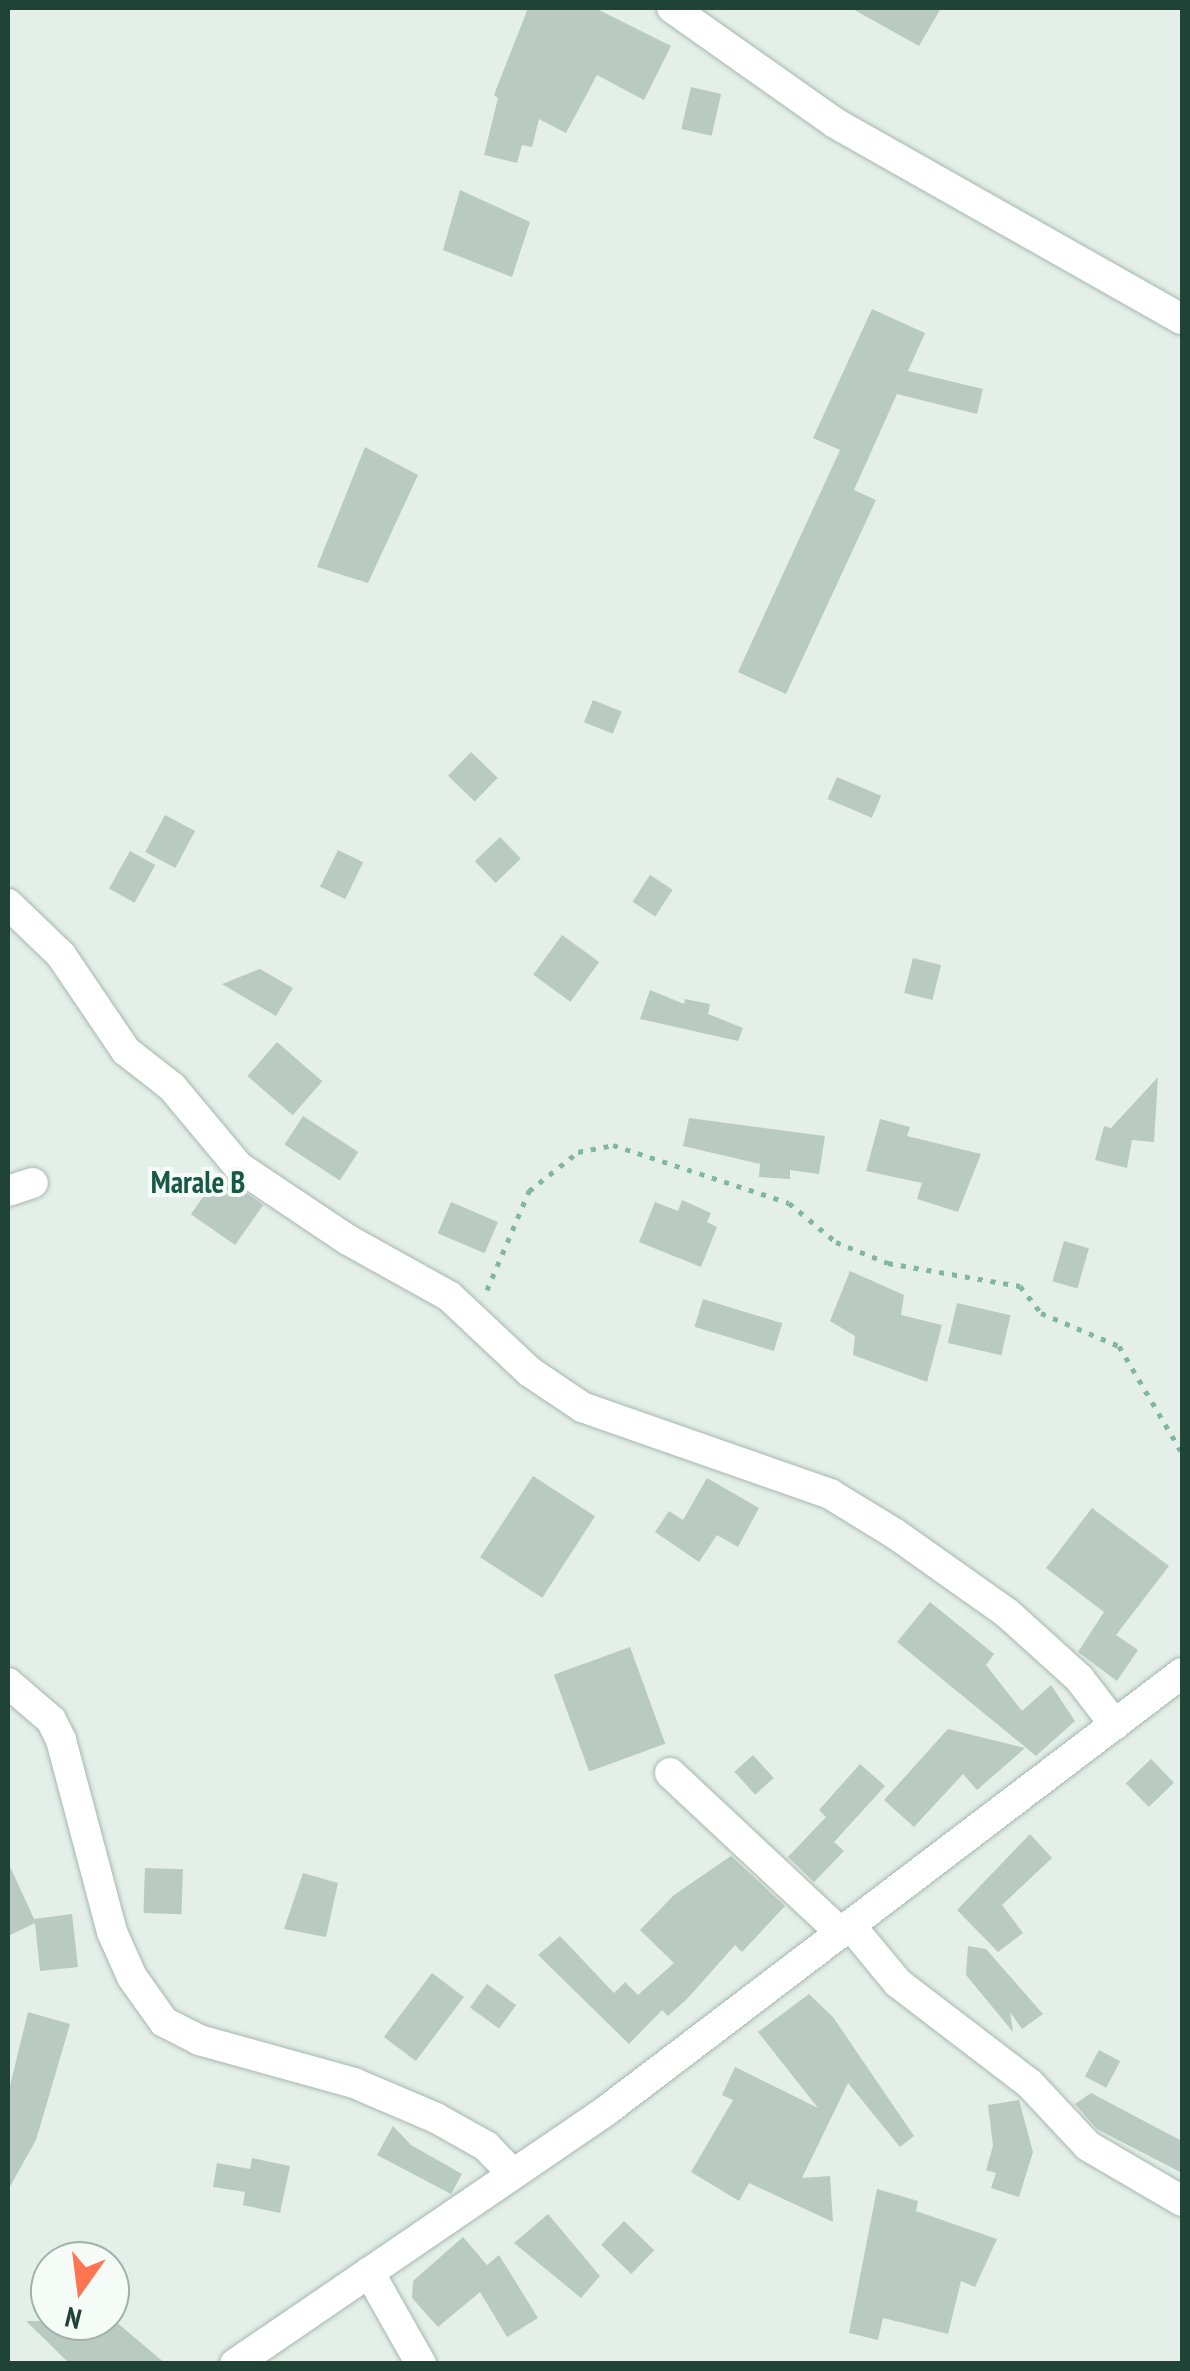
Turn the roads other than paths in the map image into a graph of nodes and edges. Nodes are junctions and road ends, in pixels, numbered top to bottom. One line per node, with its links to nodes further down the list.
1 (672, 8): 2 (street)
2 (1182, 319)
3 (8, 904): 6 (street)
4 (1182, 1673): 6 (street)
5 (8, 1683): 9 (street)
6 (1115, 1724): 8 (street)
7 (670, 1773): 8 (street)
8 (846, 1929): 9 (street); 10 (street)
9 (513, 2174): 11 (street)
10 (1182, 2201)
11 (369, 2272): 12 (street); 13 (street)
12 (234, 2364)
13 (421, 2364)

